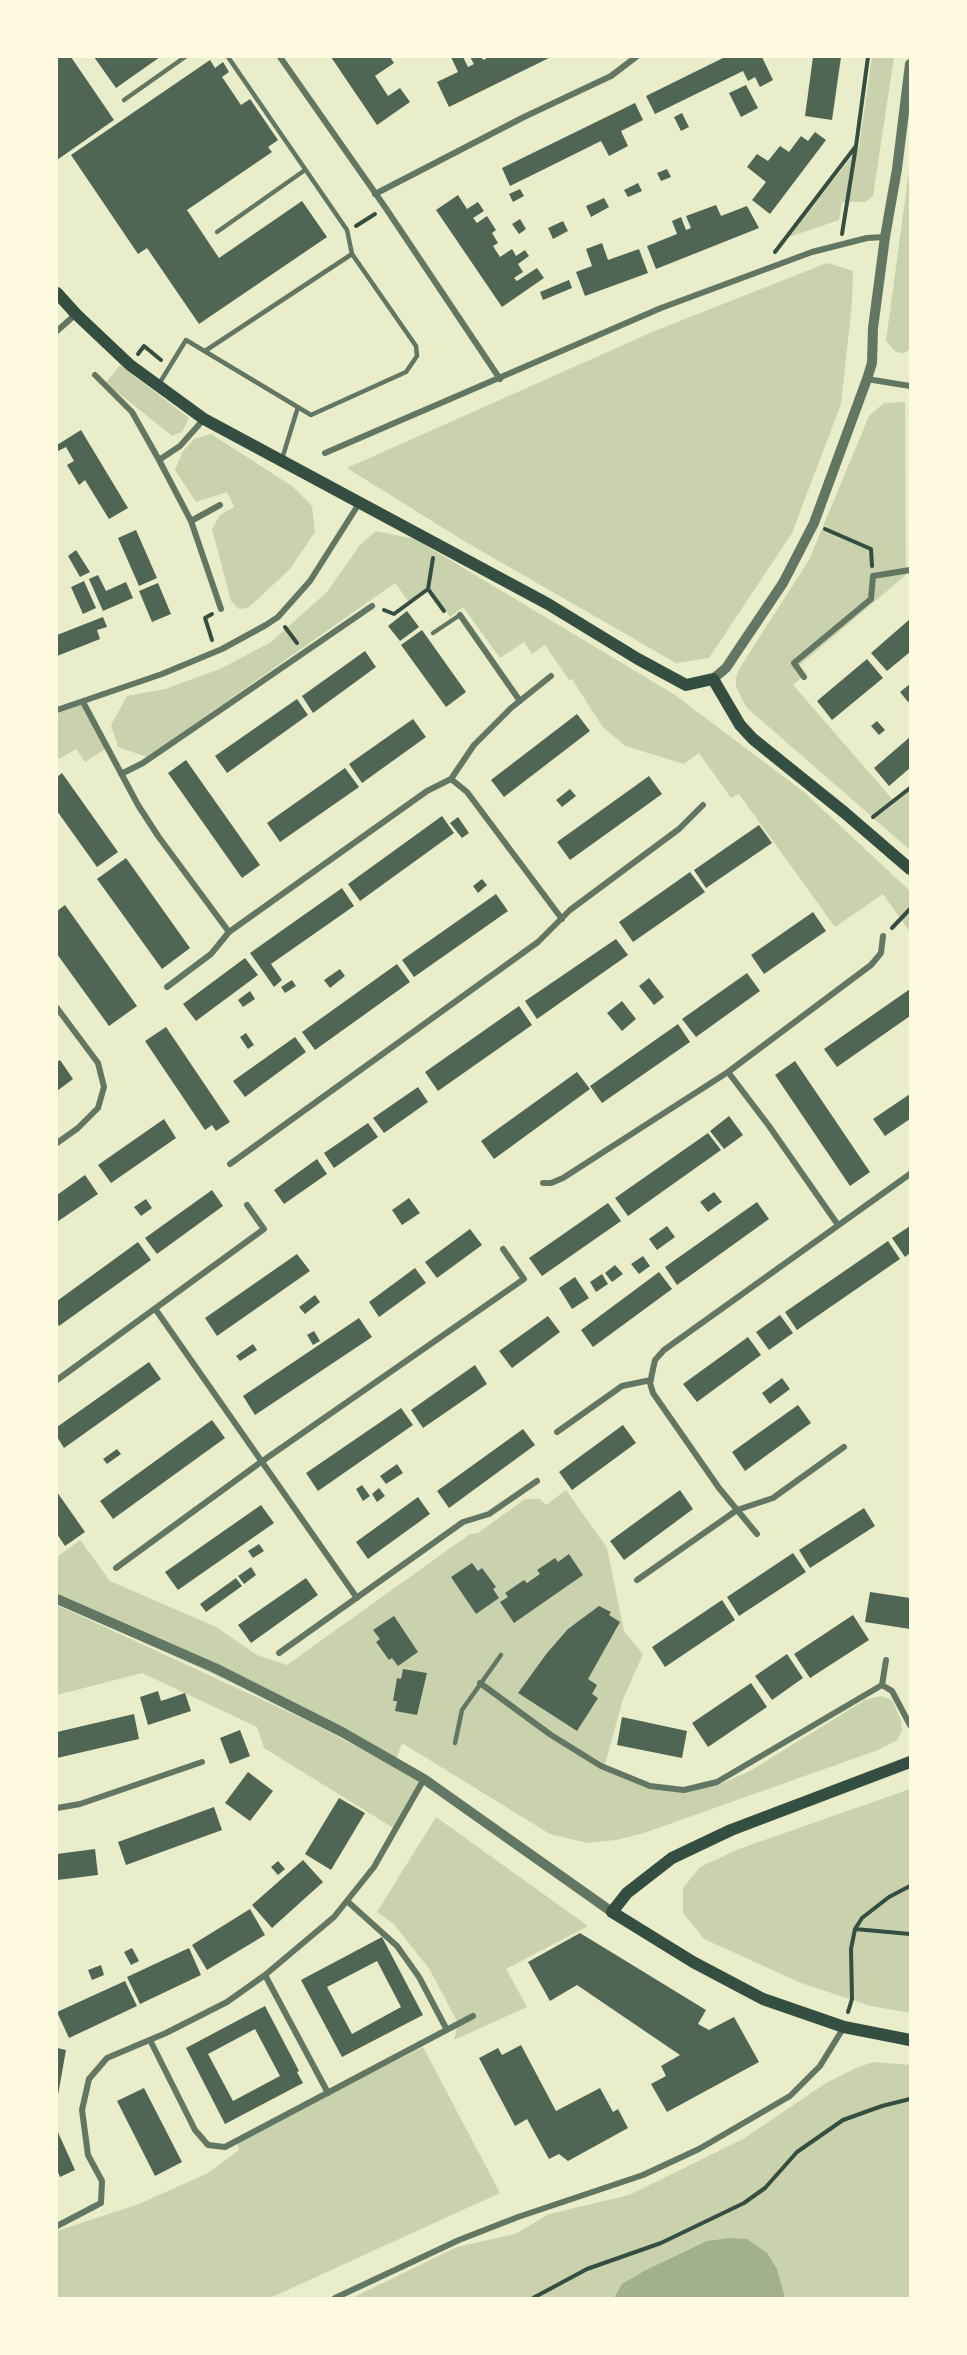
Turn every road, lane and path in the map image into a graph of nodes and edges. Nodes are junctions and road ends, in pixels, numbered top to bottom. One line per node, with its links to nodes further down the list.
1 (185, 57): 7 (lane)
2 (228, 57): 9 (lane)
3 (279, 57): 10 (street)
4 (636, 57): 10 (street)
5 (868, 57): 8 (path)
6 (910, 64): 14 (street)
7 (124, 100)
8 (856, 146): 15 (path); 17 (path)
9 (305, 170): 12 (lane); 13 (lane)
10 (375, 194): 11 (street)
11 (385, 207): 12 (path); 23 (street)
12 (347, 230): 16 (lane)
13 (217, 232)
14 (885, 237): 15 (street); 24 (street)
15 (840, 244): 17 (street)
16 (352, 254): 21 (lane); 27 (lane)
17 (778, 263): 23 (street)
18 (57, 293): 19 (main road)
19 (76, 314): 20 (street); 25 (main road)
20 (57, 331)
21 (205, 351): 25 (lane); 27 (lane)
22 (95, 375): 30 (street)
23 (500, 379): 29 (street)
24 (867, 379): 26 (street); 35 (street)
25 (157, 386): 28 (main road)
26 (910, 387)
27 (298, 407): 31 (lane)
28 (204, 419): 30 (street); 31 (main road)
29 (325, 453)
30 (159, 460): 34 (street)
31 (281, 460): 32 (main road)
32 (360, 502): 42 (street); 48 (main road)
33 (220, 505): 34 (street)
34 (190, 521): 40 (street)
35 (814, 523): 37 (path); 48 (street)
36 (910, 570): 37 (street)
37 (873, 576): 47 (street)
38 (429, 589): 39 (path)
39 (372, 606): 45 (street)
40 (221, 609): 44 (path)
41 (460, 615): 43 (lane); 49 (street)
42 (278, 617): 44 (street); 45 (path)
43 (433, 633)
44 (216, 652): 50 (street)
45 (304, 653): 52 (street)
46 (550, 676): 49 (street)
47 (804, 676)
48 (713, 679): 56 (main road)
49 (520, 701): 53 (street)
50 (83, 702): 51 (street); 52 (street)
51 (57, 710)
52 (121, 774): 60 (street)
53 (451, 779): 59 (street); 60 (street)
54 (910, 788): 56 (path)
55 (704, 805): 59 (street)
56 (861, 827): 57 (main road)
57 (910, 869)
58 (910, 909): 61 (path)
59 (562, 919): 66 (street)
60 (229, 932): 62 (street)
61 (883, 936): 64 (street)
62 (167, 987)
63 (57, 1008): 65 (street)
64 (728, 1072): 68 (street); 70 (street)
65 (57, 1143)
66 (230, 1164)
67 (910, 1174): 70 (street)
68 (543, 1184)
69 (247, 1205): 72 (street)
70 (838, 1225): 74 (street)
71 (502, 1249): 77 (street)
72 (156, 1310): 73 (street); 77 (street)
73 (57, 1380)
74 (651, 1380): 75 (street); 79 (street)
75 (557, 1432)
76 (844, 1447): 79 (street)
77 (261, 1462): 81 (street); 83 (street)
78 (537, 1481): 83 (street)
79 (737, 1510): 80 (street); 82 (street)
80 (757, 1534)
81 (116, 1568)
82 (637, 1580)
83 (357, 1598): 85 (street)
84 (57, 1599): 94 (street)
85 (279, 1653)
86 (501, 1655): 88 (lane)
87 (886, 1660): 89 (street)
88 (480, 1683): 89 (street); 91 (lane)
89 (882, 1685): 90 (street)
90 (910, 1725)
91 (455, 1743)
92 (202, 1762): 95 (street)
93 (910, 1762): 98 (main road)
94 (424, 1779): 97 (street); 98 (street)
95 (57, 1808)
96 (910, 1886): 99 (path)
97 (347, 1900): 101 (street); 104 (street)
98 (612, 1912): 103 (main road)
99 (855, 1929): 100 (path); 103 (path)
100 (910, 1934)
101 (265, 1975): 105 (street); 107 (street)
102 (473, 2016): 104 (street)
103 (844, 2027): 106 (main road); 110 (street)
104 (447, 2030): 107 (street)
105 (150, 2040): 107 (street); 109 (street)
106 (910, 2040)
107 (328, 2093)
108 (910, 2099): 111 (path)
109 (57, 2226)
110 (335, 2298)
111 (533, 2298)

